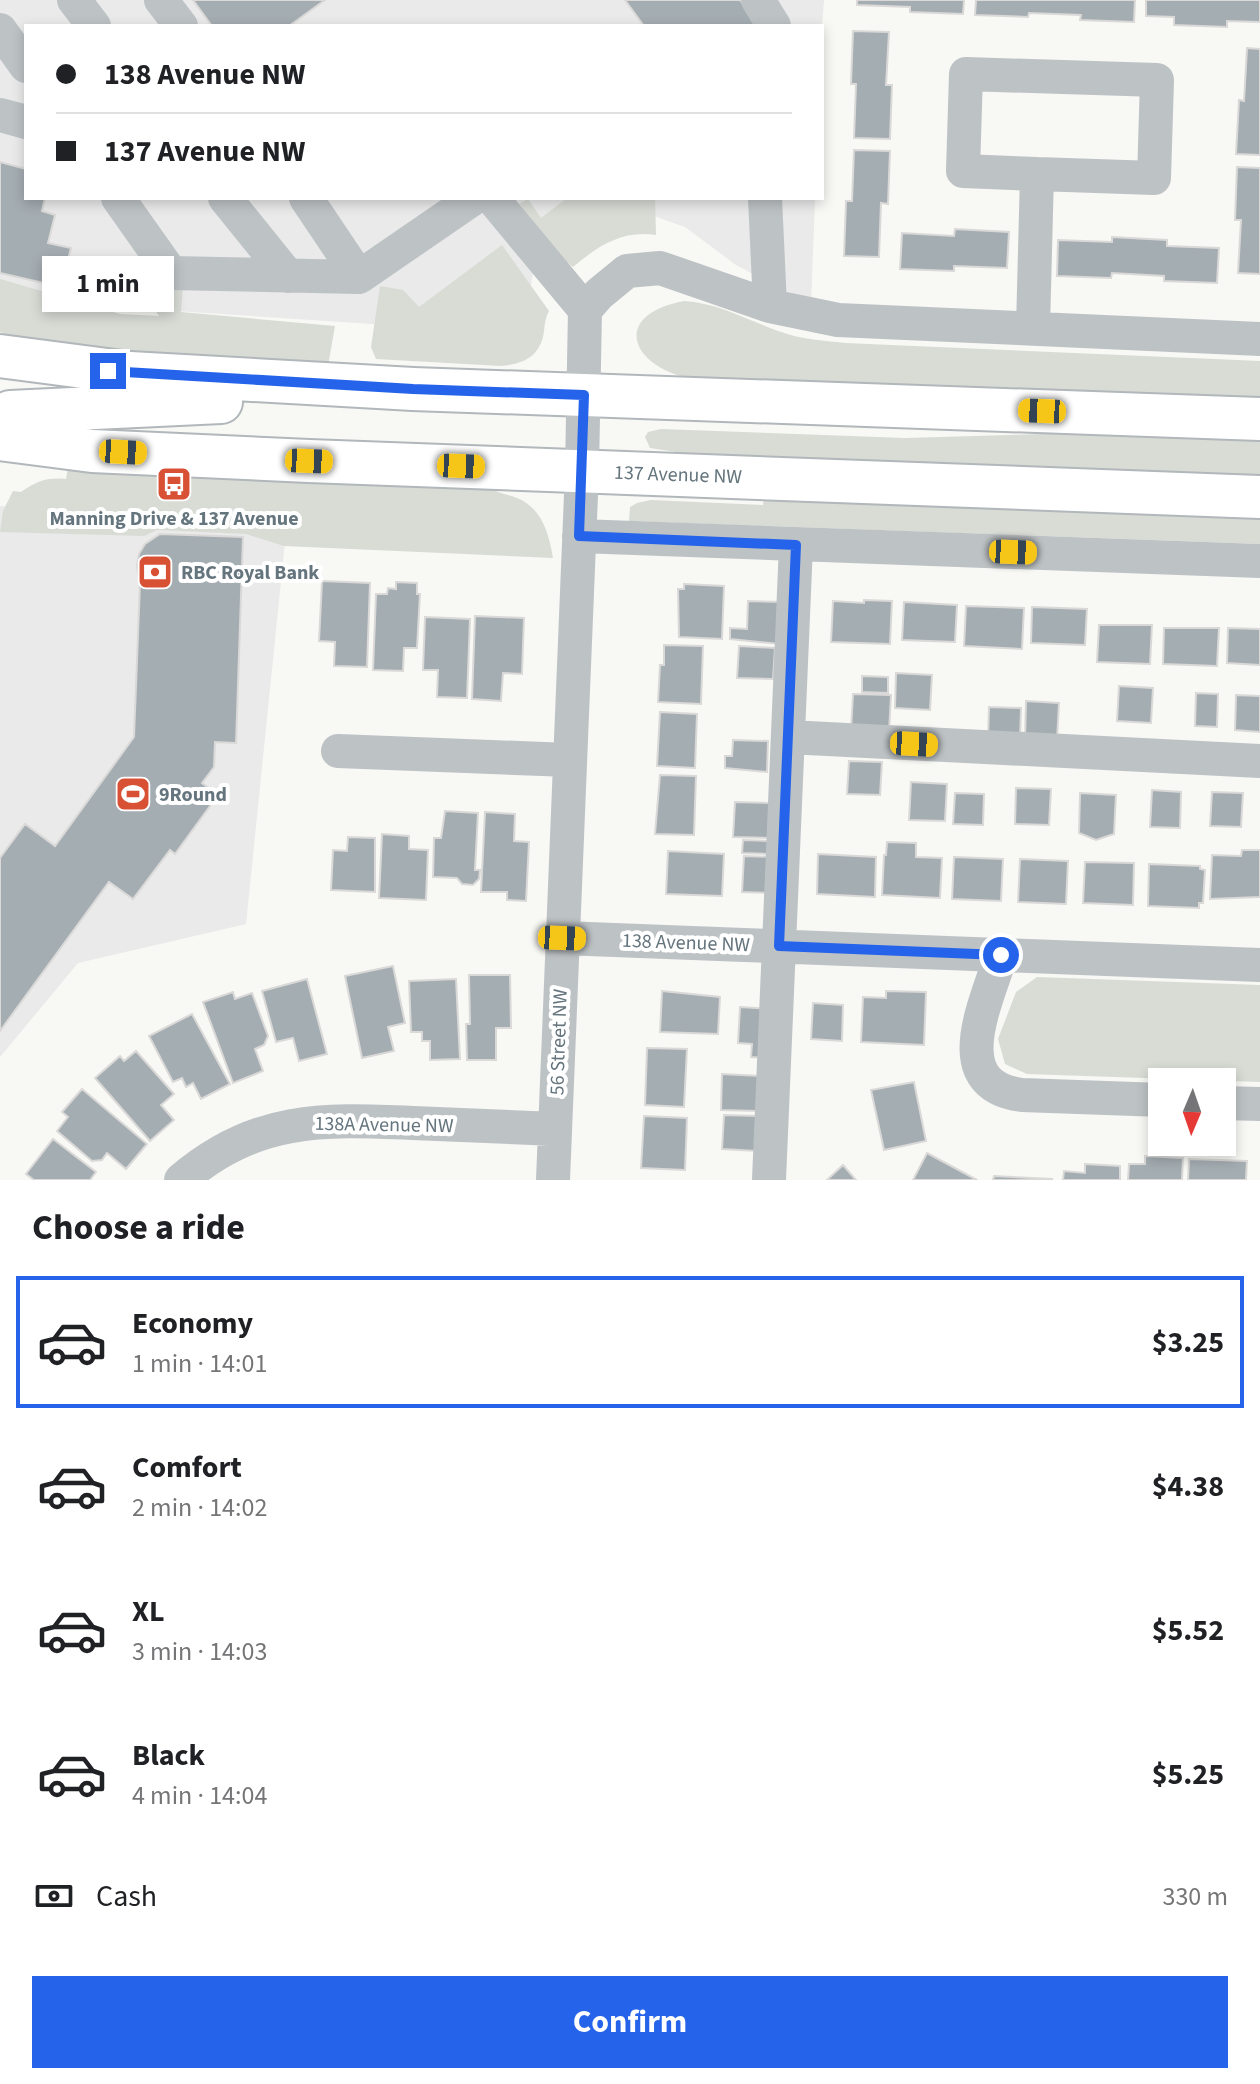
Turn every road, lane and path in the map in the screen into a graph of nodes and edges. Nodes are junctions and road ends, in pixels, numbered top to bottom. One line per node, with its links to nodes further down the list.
1 (74, 0): 4 (street)
2 (161, 0): 5 (street)
3 (758, 0): 6 (street)
4 (92, 24)
5 (179, 24)
6 (773, 24)
7 (0, 30): 8 (street)
8 (24, 63)
9 (0, 115): 10 (street)
10 (24, 121)
11 (1037, 174): 11 (street); 22 (street)
12 (119, 200): 18 (street)
13 (227, 200): 18 (street)
14 (307, 200): 19 (street)
15 (471, 200): 19 (street)
16 (494, 200): 21 (street)
17 (765, 200): 20 (street)
18 (288, 276): 19 (street)
19 (359, 277)
20 (770, 306): 21 (street); 22 (street)
21 (585, 310): 26 (street)
22 (1033, 328): 23 (street)
23 (1260, 339)
24 (0, 356): 25 (main road)
25 (413, 389): 26 (main road); 27 (main road)
26 (584, 395): 28 (main road); 30 (street, 56 Street NW)
27 (0, 419)
28 (1260, 419)
29 (0, 439): 30 (main road, 137 Avenue NW)
30 (582, 470): 31 (main road, 137 Avenue NW); 32 (street, 56 Street NW)
31 (1260, 497)
32 (579, 536): 33 (street); 37 (street, 56 Street NW)
33 (796, 545): 34 (street); 35 (street)
34 (1260, 561)
35 (788, 737): 38 (street); 40 (street)
36 (338, 751): 37 (street)
37 (569, 760): 39 (street, 56 Street NW)
38 (1260, 761)
39 (562, 938): 40 (street, 138 Avenue NW); 46 (street, 56 Street NW)
40 (779, 946): 41 (street, 138 Avenue NW); 49 (street)
41 (1001, 955): 42 (street, 138 Avenue NW); 43 (street)
42 (1260, 965)
43 (1148, 1100)
44 (1236, 1103): 45 (street)
45 (1260, 1104)
46 (555, 1129): 47 (street, 138A Avenue NW); 48 (street, 56 Street NW)
47 (181, 1180)
48 (553, 1180)
49 (769, 1180)

